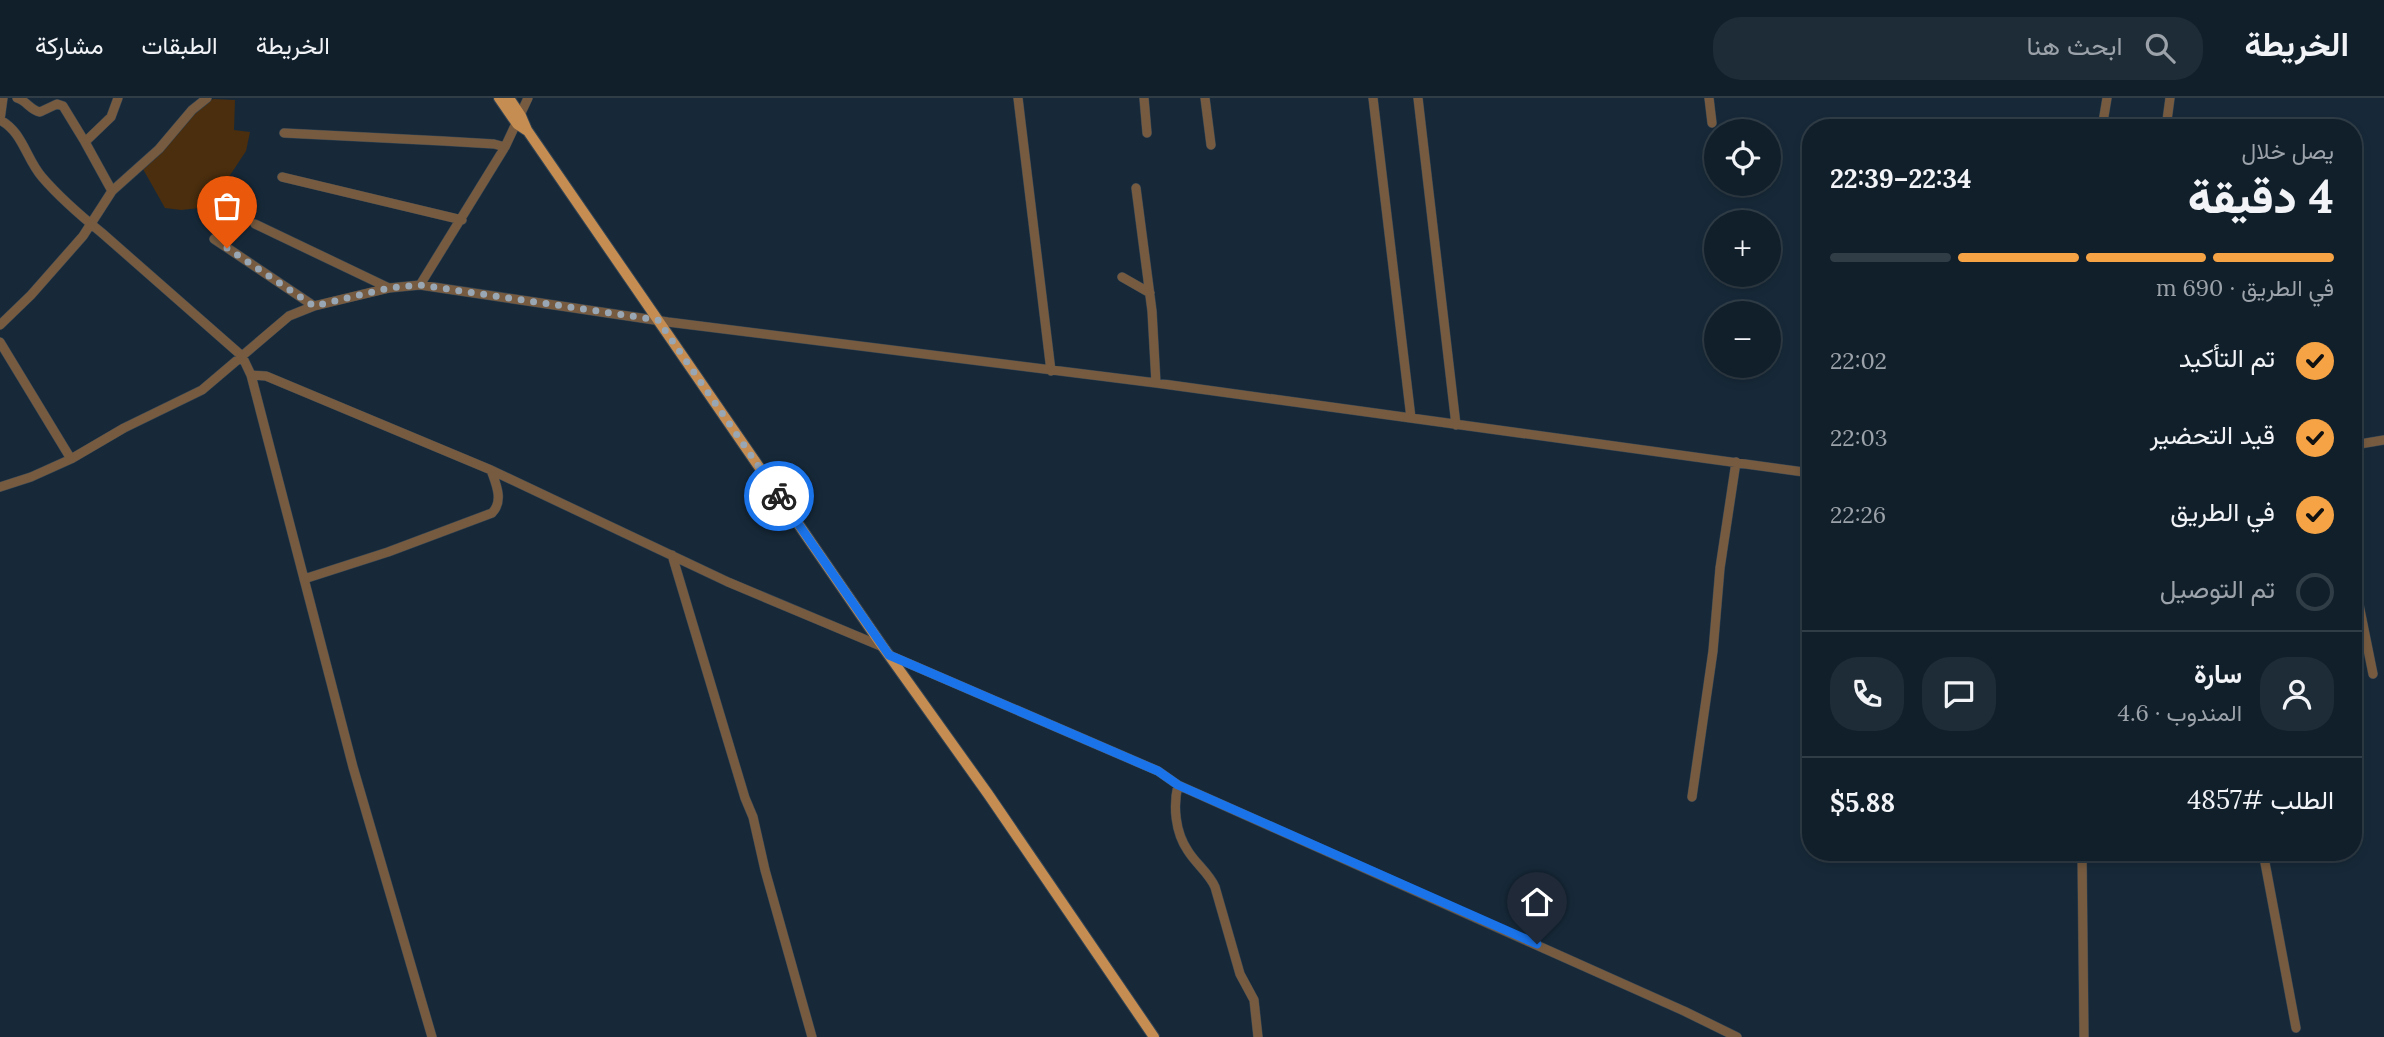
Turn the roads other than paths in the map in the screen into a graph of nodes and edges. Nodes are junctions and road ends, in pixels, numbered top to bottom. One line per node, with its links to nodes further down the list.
1 (3, 98): 19 (street)
2 (17, 98): 23 (street)
3 (118, 98): 23 (street)
4 (207, 98): 28 (street)
5 (499, 98): 20 (main road)
6 (509, 98): 20 (main road)
7 (528, 98): 20 (street)
8 (1018, 98): 42 (street)
9 (1144, 98): 22 (street)
10 (1205, 98): 24 (street)
11 (1373, 98): 45 (street)
12 (1418, 98): 46 (street)
13 (1709, 98): 16 (street)
14 (2107, 98): 17 (street)
15 (2170, 98): 18 (street)
16 (1712, 119)
17 (2104, 119)
18 (2167, 119)
19 (0, 120): 30 (street)
20 (521, 123): 25 (street); 38 (main road)
21 (284, 133): 25 (street)
22 (1147, 134)
23 (85, 142): 28 (street)
24 (1211, 145)
25 (505, 147): 29 (street)
26 (282, 177): 29 (street)
27 (1136, 188): 36 (street)
28 (112, 191): 30 (street)
29 (462, 220): 34 (street)
30 (91, 224): 39 (street); 41 (street)
31 (255, 224): 35 (street)
32 (214, 239): 37 (street)
33 (1122, 277): 36 (street)
34 (420, 285): 35 (street); 38 (street)
35 (389, 288): 37 (street)
36 (1150, 293): 44 (street)
37 (314, 306): 41 (street)
38 (658, 320): 42 (street); 57 (main road)
39 (0, 325)
40 (0, 342): 49 (street)
41 (242, 356): 43 (street); 49 (street)
42 (1051, 371): 44 (street)
43 (251, 375): 51 (street); 55 (street)
44 (1156, 383): 45 (street)
45 (1411, 418): 46 (street)
46 (1456, 425): 50 (street)
47 (2384, 440): 48 (street)
48 (2362, 444)
49 (71, 459): 53 (street)
50 (1736, 462): 52 (street); 60 (street)
51 (491, 470): 54 (street); 55 (street)
52 (1802, 472)
53 (0, 487)
54 (672, 555): 57 (street); 65 (street)
55 (304, 579): 64 (street)
56 (2362, 622): 58 (street)
57 (886, 651): 59 (street); 66 (main road)
58 (2372, 674)
59 (1178, 785): 67 (street); 68 (street)
60 (1692, 797)
61 (2082, 861): 69 (street)
62 (2265, 861): 63 (street)
63 (2296, 1028)
64 (432, 1037)
65 (812, 1037)
66 (1154, 1037)
67 (1258, 1037)
68 (1737, 1037)
69 (2084, 1037)

